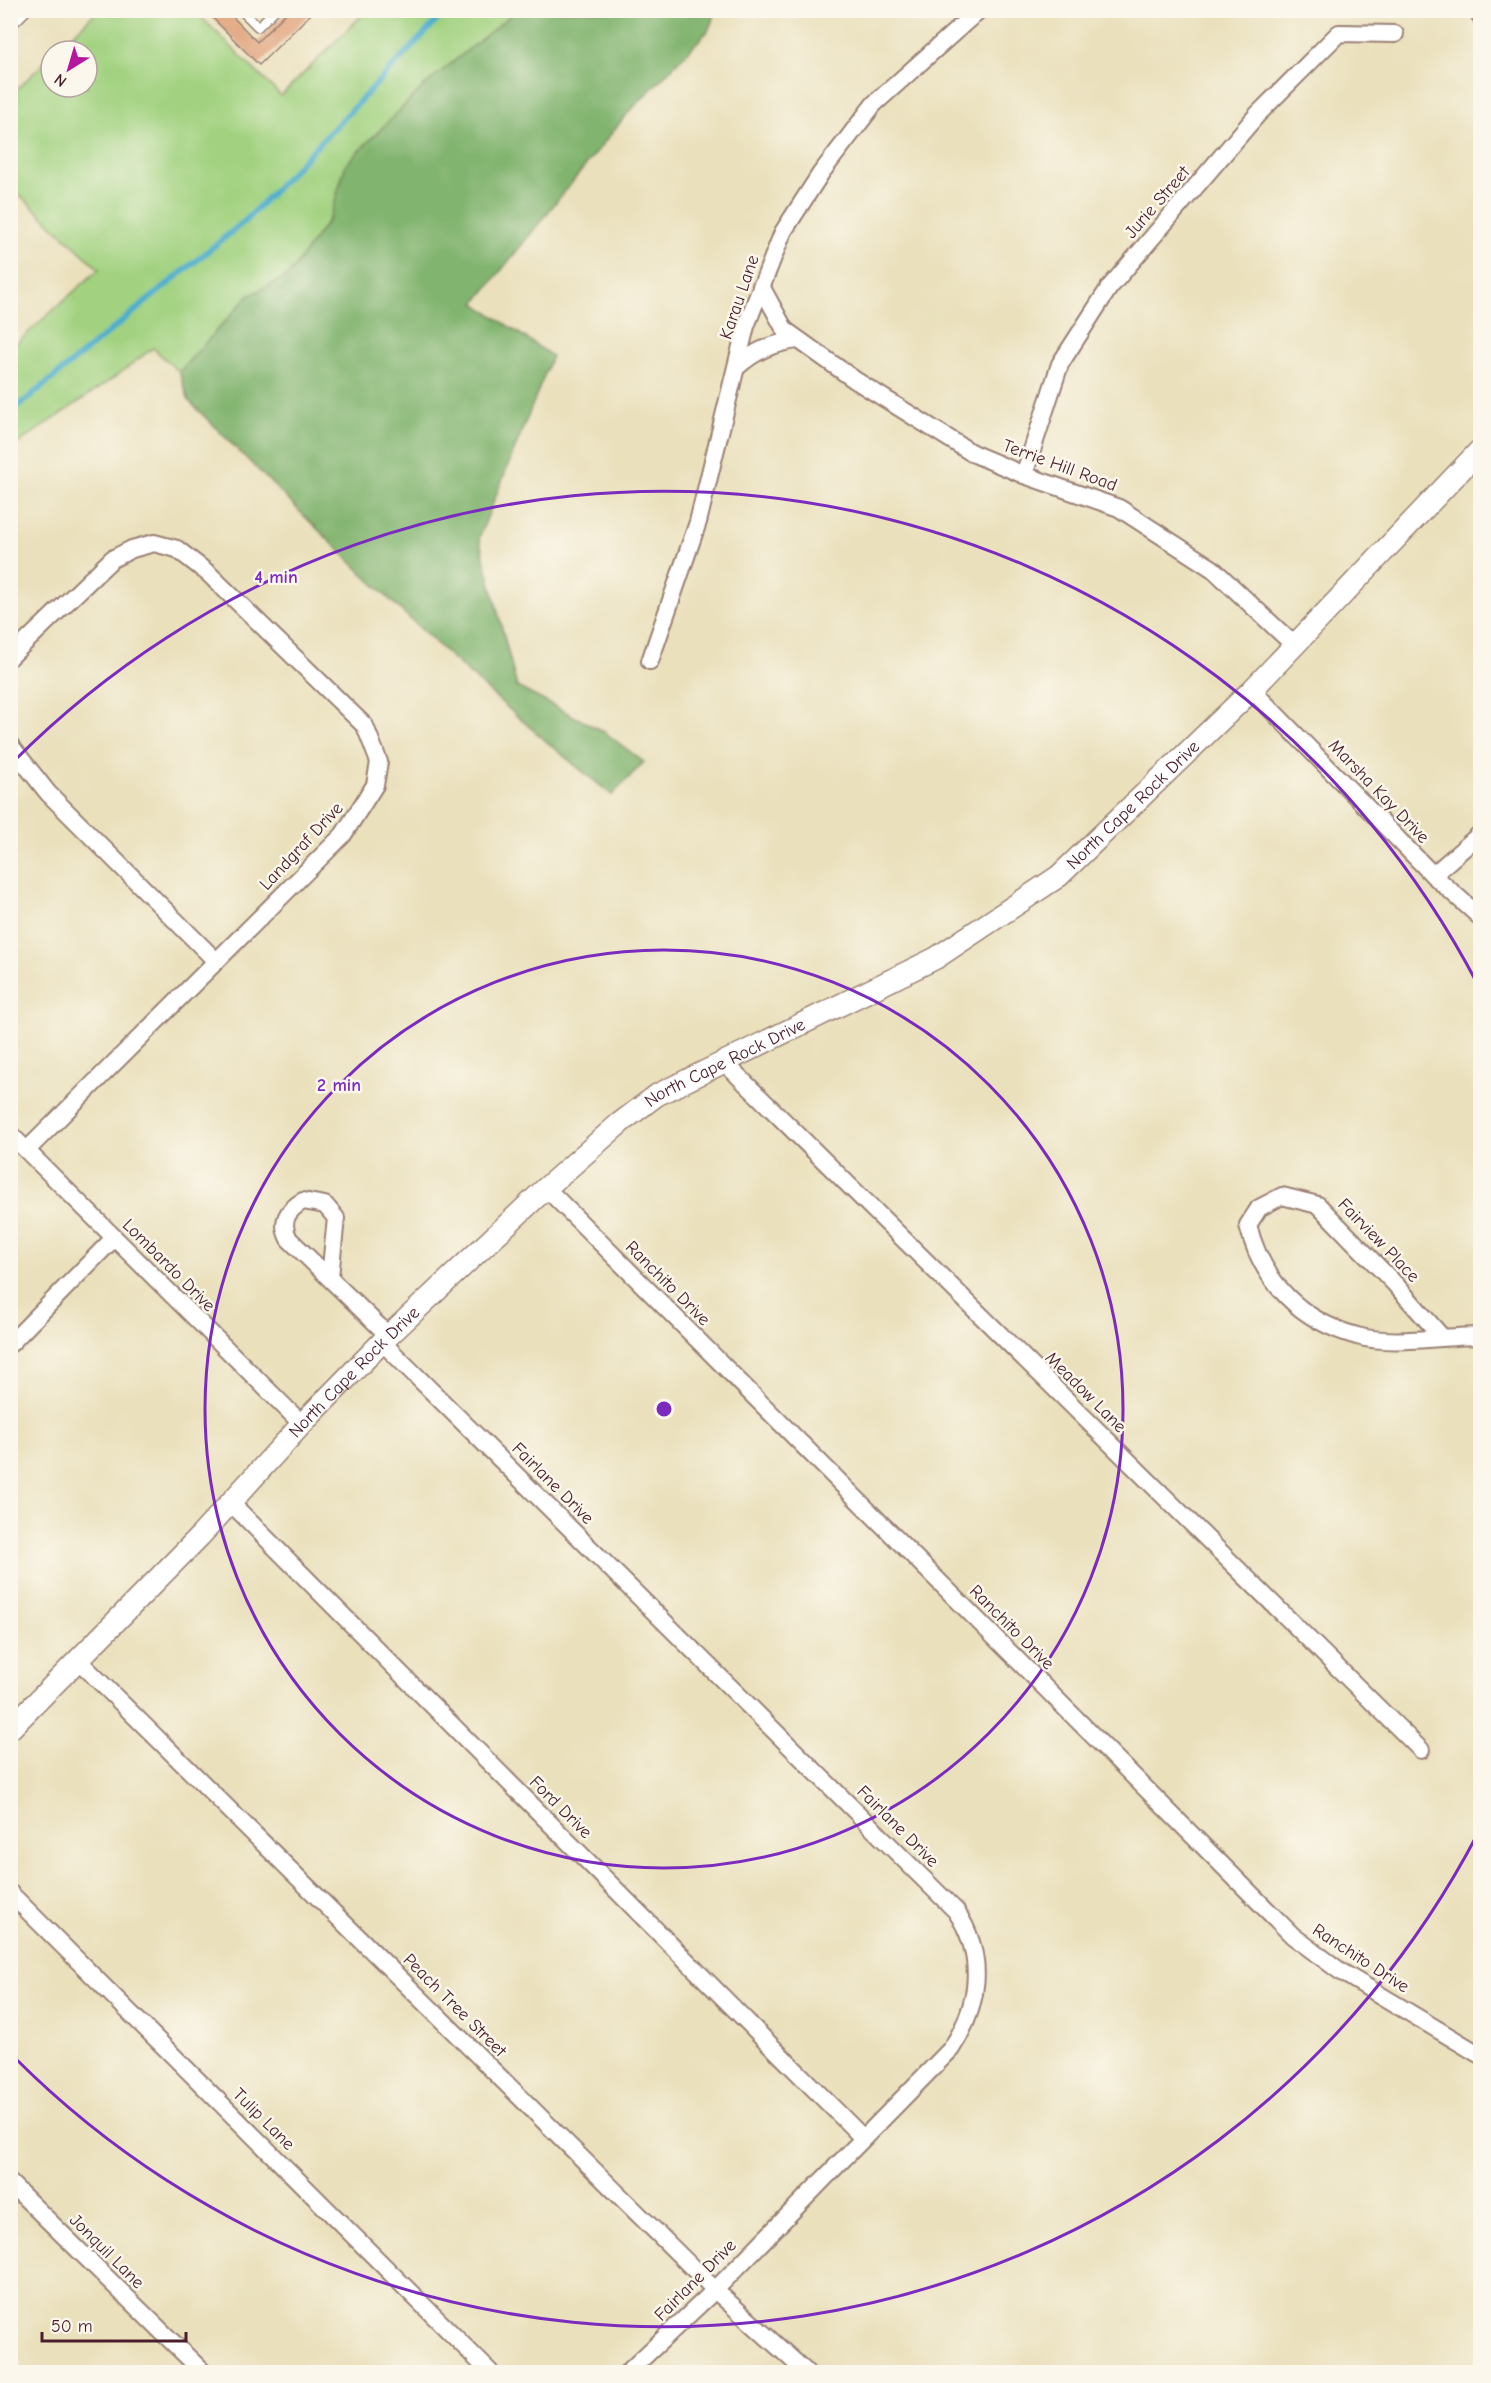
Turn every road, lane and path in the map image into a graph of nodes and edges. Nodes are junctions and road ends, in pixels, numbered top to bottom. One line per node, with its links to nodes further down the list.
1 (27, 10): 7 (lane)
2 (242, 10): 3 (lane)
3 (275, 10)
4 (979, 10): 9 (street, Karau Lane)
5 (1470, 10): 6 (lane)
6 (1480, 22)
7 (10, 27)
8 (1395, 34): 13 (street, Jurie Street)
9 (761, 286): 10 (street, Terrie Hill Road); 11 (street, Karau Lane)
10 (797, 340): 11 (street); 13 (street, Terrie Hill Road)
11 (737, 367): 16 (street, Karau Lane)
12 (1480, 450): 14 (street, North Cape Rock Drive)
13 (1024, 474): 14 (street, Terrie Hill Road)
14 (1295, 646): 17 (street, North Cape Rock Drive)
15 (10, 657): 22 (street, Landgraf Drive)
16 (650, 661)
17 (1252, 690): 20 (street, Marsha Kay Drive); 23 (street, North Cape Rock Drive)
18 (10, 744): 22 (street)
19 (1480, 834): 20 (street)
20 (1433, 875): 21 (street, Marsha Kay Drive)
21 (1480, 916)
22 (216, 961): 25 (street, Landgraf Drive)
23 (724, 1062): 26 (street, North Cape Rock Drive); 37 (street, Meadow Lane)
24 (10, 1134): 25 (street, Lombardo Drive)
25 (27, 1150): 27 (street, Lombardo Drive)
26 (546, 1188): 31 (street, North Cape Rock Drive); 39 (street, Ranchito Drive)
27 (114, 1238): 32 (street); 33 (street, Lombardo Drive)
28 (330, 1277): 31 (street, Fairlane Drive)
29 (1441, 1336): 29 (street, Fairview Place); 30 (street, Fairview Place)
30 (1480, 1336)
31 (386, 1339): 33 (street, North Cape Rock Drive); 40 (street, Fairlane Drive)
32 (10, 1344)
33 (302, 1424): 34 (street, North Cape Rock Drive)
34 (232, 1504): 35 (street, North Cape Rock Drive); 40 (street, Ford Drive)
35 (80, 1662): 36 (street, North Cape Rock Drive); 42 (street, Peach Tree Street)
36 (10, 1729)
37 (1420, 1750)
38 (10, 1893): 44 (street, Tulip Lane)
39 (1480, 2055)
40 (863, 2138): 42 (street, Fairlane Drive)
41 (10, 2183): 43 (street, Jonquil Lane)
42 (715, 2290): 45 (street, Fairlane Drive); 46 (street, Peach Tree Street)
43 (203, 2373)
44 (490, 2373)
45 (628, 2373)
46 (806, 2373)

